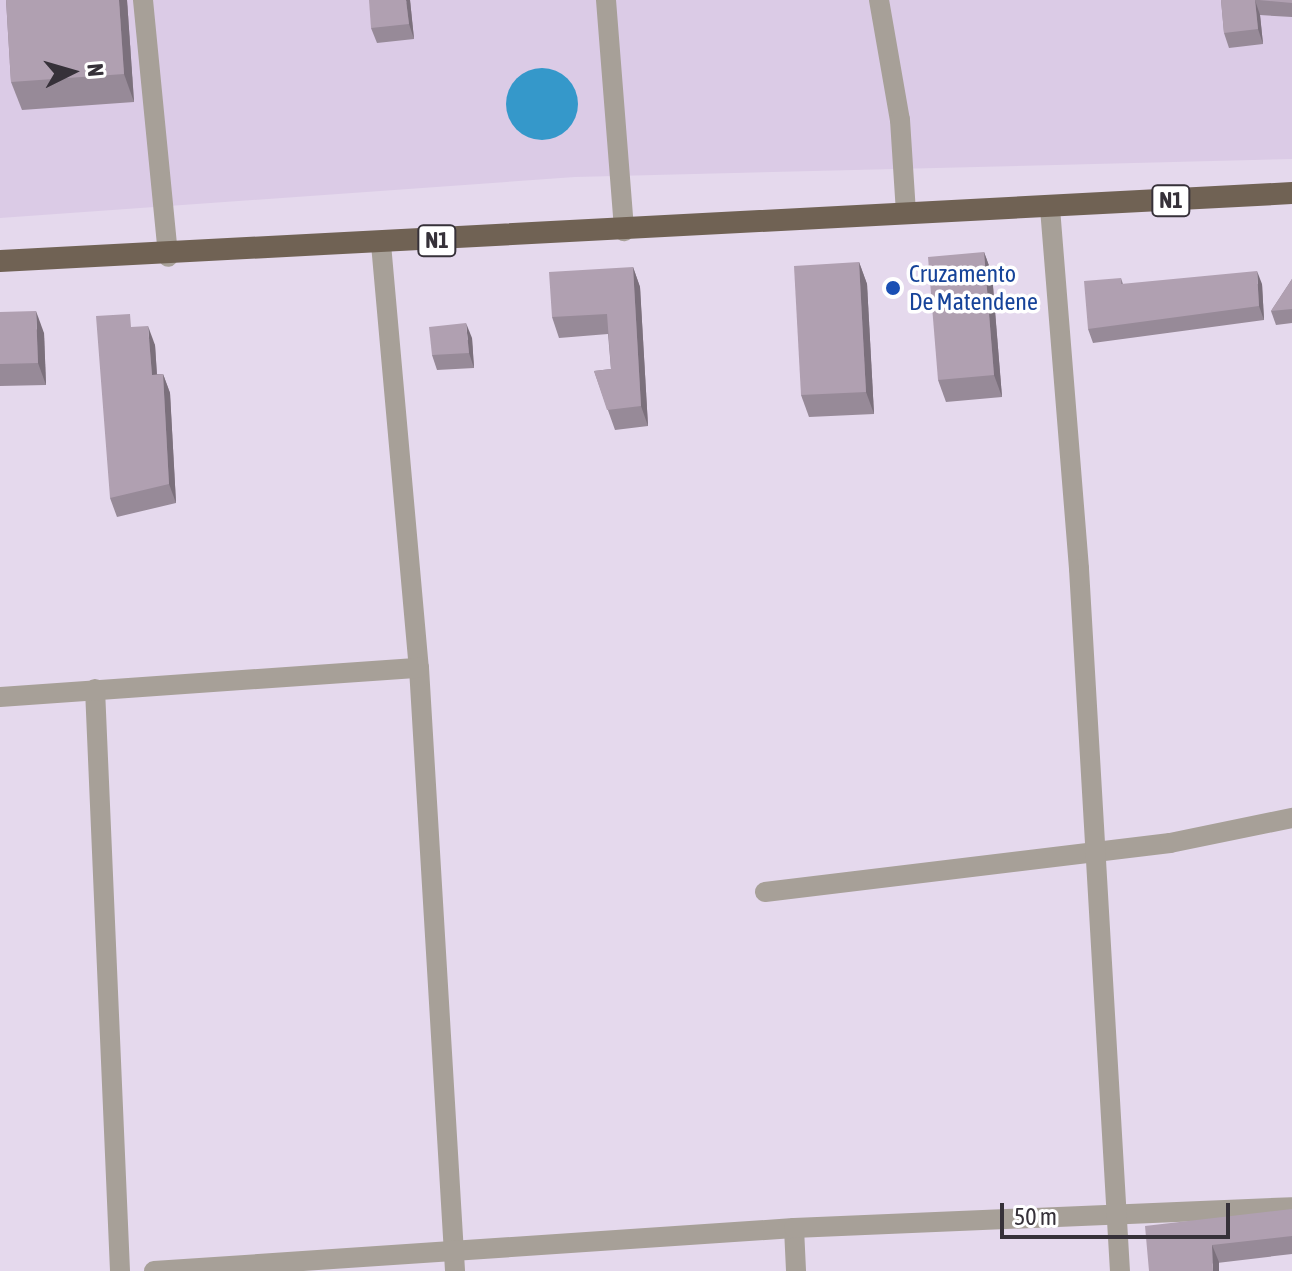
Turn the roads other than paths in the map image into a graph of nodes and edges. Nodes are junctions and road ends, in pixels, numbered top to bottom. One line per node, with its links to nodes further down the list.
1 (143, 0): 9 (street)
2 (606, 0): 7 (street)
3 (879, 0): 6 (street)
4 (1292, 193): 5 (highway, N1)
5 (1050, 208): 6 (highway, N1); 15 (street)
6 (906, 212): 7 (highway, N1)
7 (624, 231): 8 (highway, N1)
8 (381, 244): 9 (highway, N1); 11 (street)
9 (168, 257): 10 (highway, N1)
10 (0, 261)
11 (419, 668): 12 (street); 20 (street)
12 (95, 689): 13 (street); 21 (street)
13 (0, 697)
14 (1292, 818): 15 (street)
15 (1094, 848): 16 (street); 18 (street)
16 (765, 892)
17 (1292, 1207): 18 (street)
18 (1117, 1210): 19 (street); 24 (street)
19 (794, 1228): 20 (street); 23 (street)
20 (454, 1262): 22 (street)
21 (120, 1271)
22 (154, 1271)
23 (796, 1271)
24 (1120, 1271)

